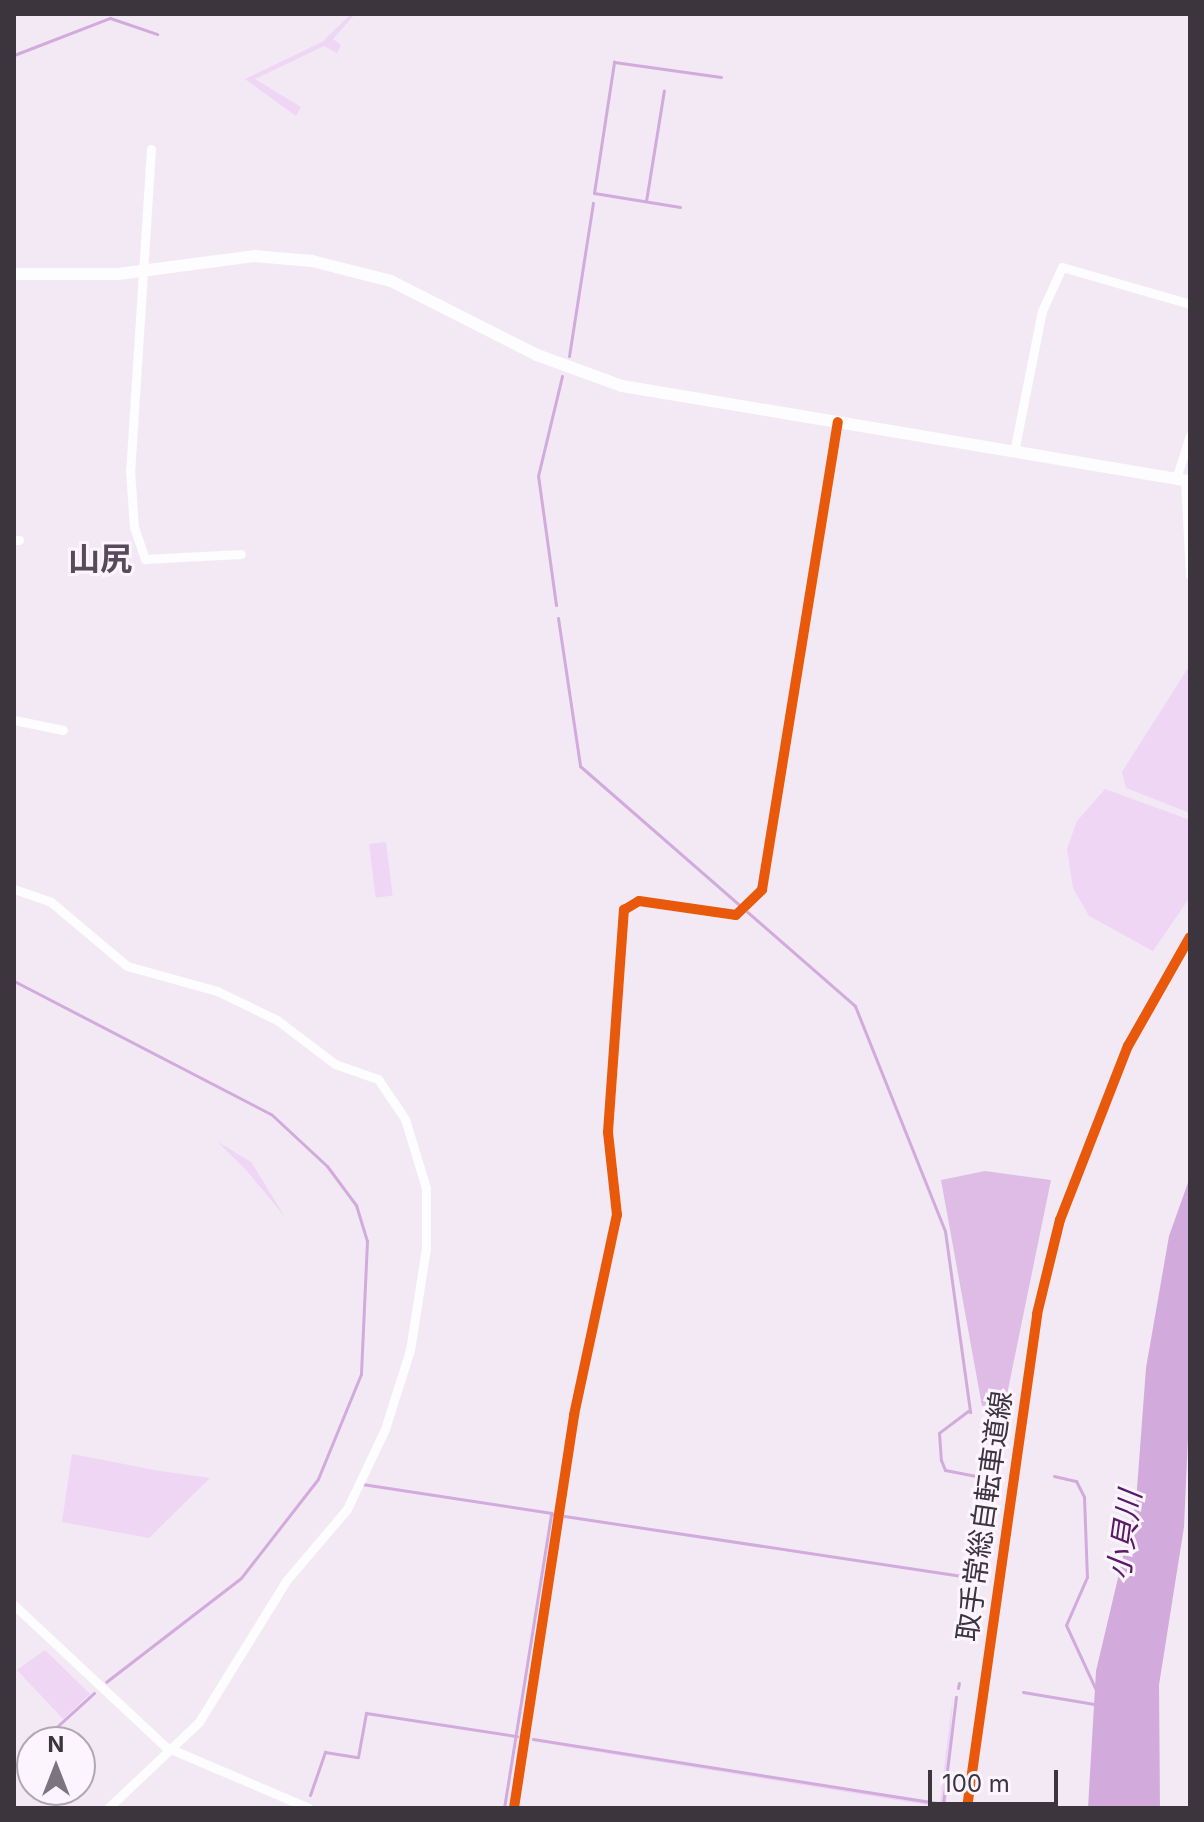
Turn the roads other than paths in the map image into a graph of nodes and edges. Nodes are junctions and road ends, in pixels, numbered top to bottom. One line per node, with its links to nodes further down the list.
1 (151, 149): 2 (street)
2 (147, 271): 3 (street); 5 (street); 9 (street)
3 (14, 274)
4 (1190, 304): 7 (street)
5 (838, 422): 7 (street); 18 (street)
6 (1190, 435): 8 (street)
7 (1014, 452): 8 (street)
8 (1184, 480): 10 (street)
9 (241, 554)
10 (1190, 575)
11 (14, 720): 12 (street)
12 (63, 730)
13 (14, 889): 15 (street)
14 (14, 1605): 15 (street)
15 (166, 1747): 16 (street); 17 (street)
16 (108, 1808)
17 (309, 1808)
18 (514, 1808)

